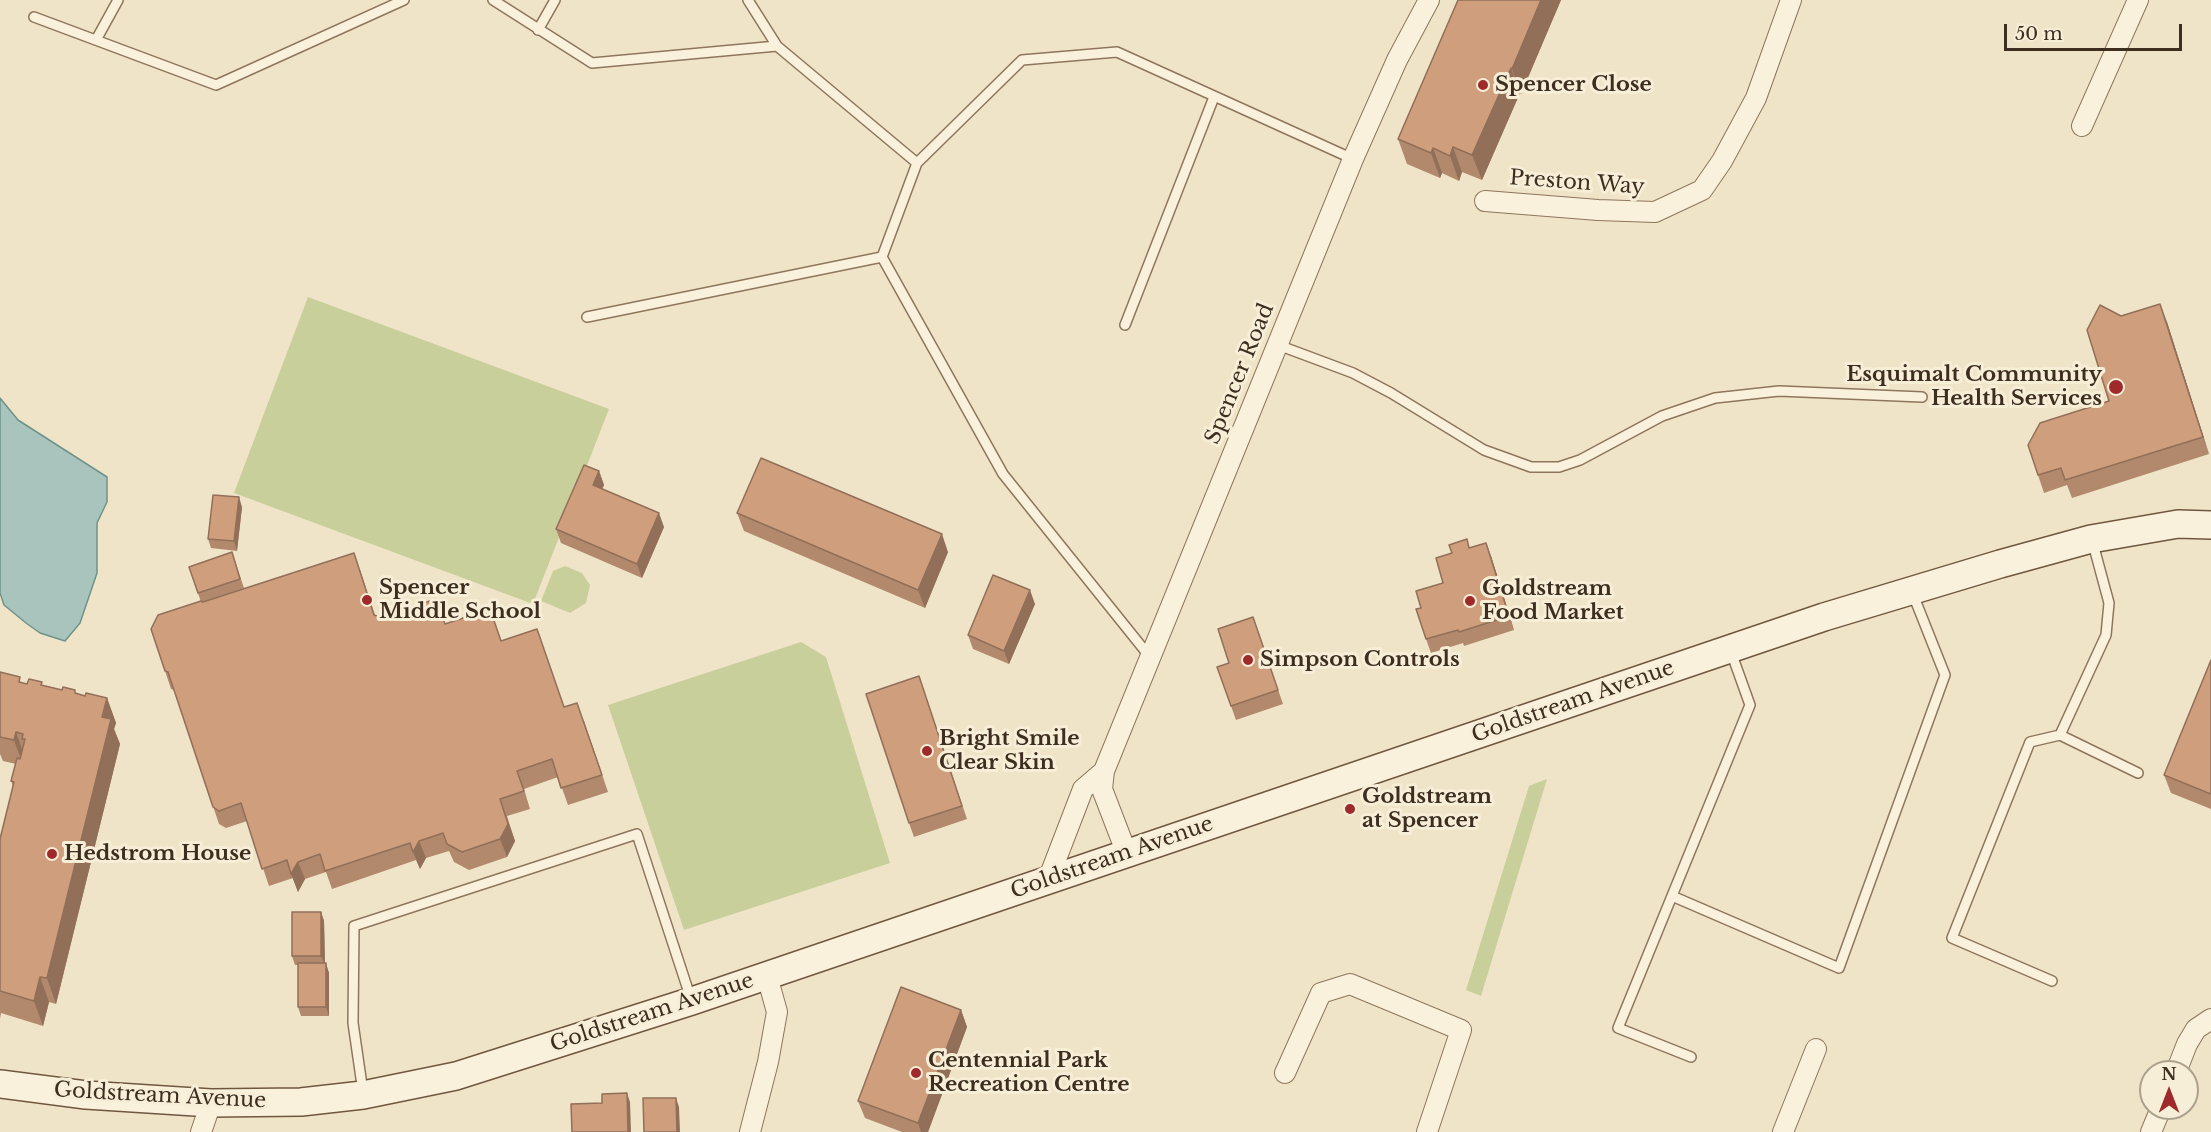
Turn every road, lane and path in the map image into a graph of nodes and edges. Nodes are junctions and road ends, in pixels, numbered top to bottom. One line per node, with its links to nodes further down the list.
1 (118, 0): 11 (lane)
2 (404, 0): 11 (lane)
3 (492, 0): 10 (lane)
4 (555, 0): 10 (lane)
5 (748, 0): 12 (lane)
6 (1429, 0): 15 (street, Spencer Road)
7 (1791, 0): 17 (street, Preston Way)
8 (2138, 0): 14 (street)
9 (34, 17): 11 (lane)
10 (538, 30): 12 (lane)
11 (96, 40)
12 (777, 46): 16 (lane)
13 (1214, 97): 15 (lane); 16 (lane); 20 (lane)
14 (2082, 126)
15 (1353, 159): 21 (street, Spencer Road)
16 (917, 163): 18 (lane)
17 (1485, 201)
18 (882, 257): 19 (lane); 27 (lane)
19 (586, 317)
20 (1125, 325)
21 (1278, 345): 22 (lane); 27 (street, Spencer Road)
22 (1922, 397)
23 (2211, 525): 24 (main road, Goldstream Avenue)
24 (2091, 539): 25 (main road, Goldstream Avenue); 28 (lane)
25 (1911, 590): 26 (main road, Goldstream Avenue); 33 (lane)
26 (1730, 649): 31 (main road, Goldstream Avenue); 33 (lane)
27 (1150, 657): 29 (street, Spencer Road)
28 (2060, 735): 30 (lane); 35 (lane)
29 (1104, 771): 31 (street, Spencer Road); 32 (street, Spencer Road)
30 (2138, 773)
31 (1127, 854): 32 (main road, Goldstream Avenue)
32 (1048, 880): 34 (main road, Goldstream Avenue)
33 (1672, 896): 39 (lane)
34 (766, 975): 36 (main road, Goldstream Avenue); 46 (street)
35 (2052, 981)
36 (692, 1001): 43 (main road, Goldstream Avenue); 43 (lane)
37 (2210, 1019): 40 (street)
38 (1816, 1049): 48 (street)
39 (1691, 1057)
40 (2181, 1060)
41 (1285, 1073): 47 (street)
42 (0, 1084): 44 (main road, Goldstream Avenue)
43 (363, 1095): 44 (main road, Goldstream Avenue)
44 (211, 1103): 45 (street)
45 (201, 1132)
46 (750, 1132)
47 (1426, 1132)
48 (1783, 1132)

